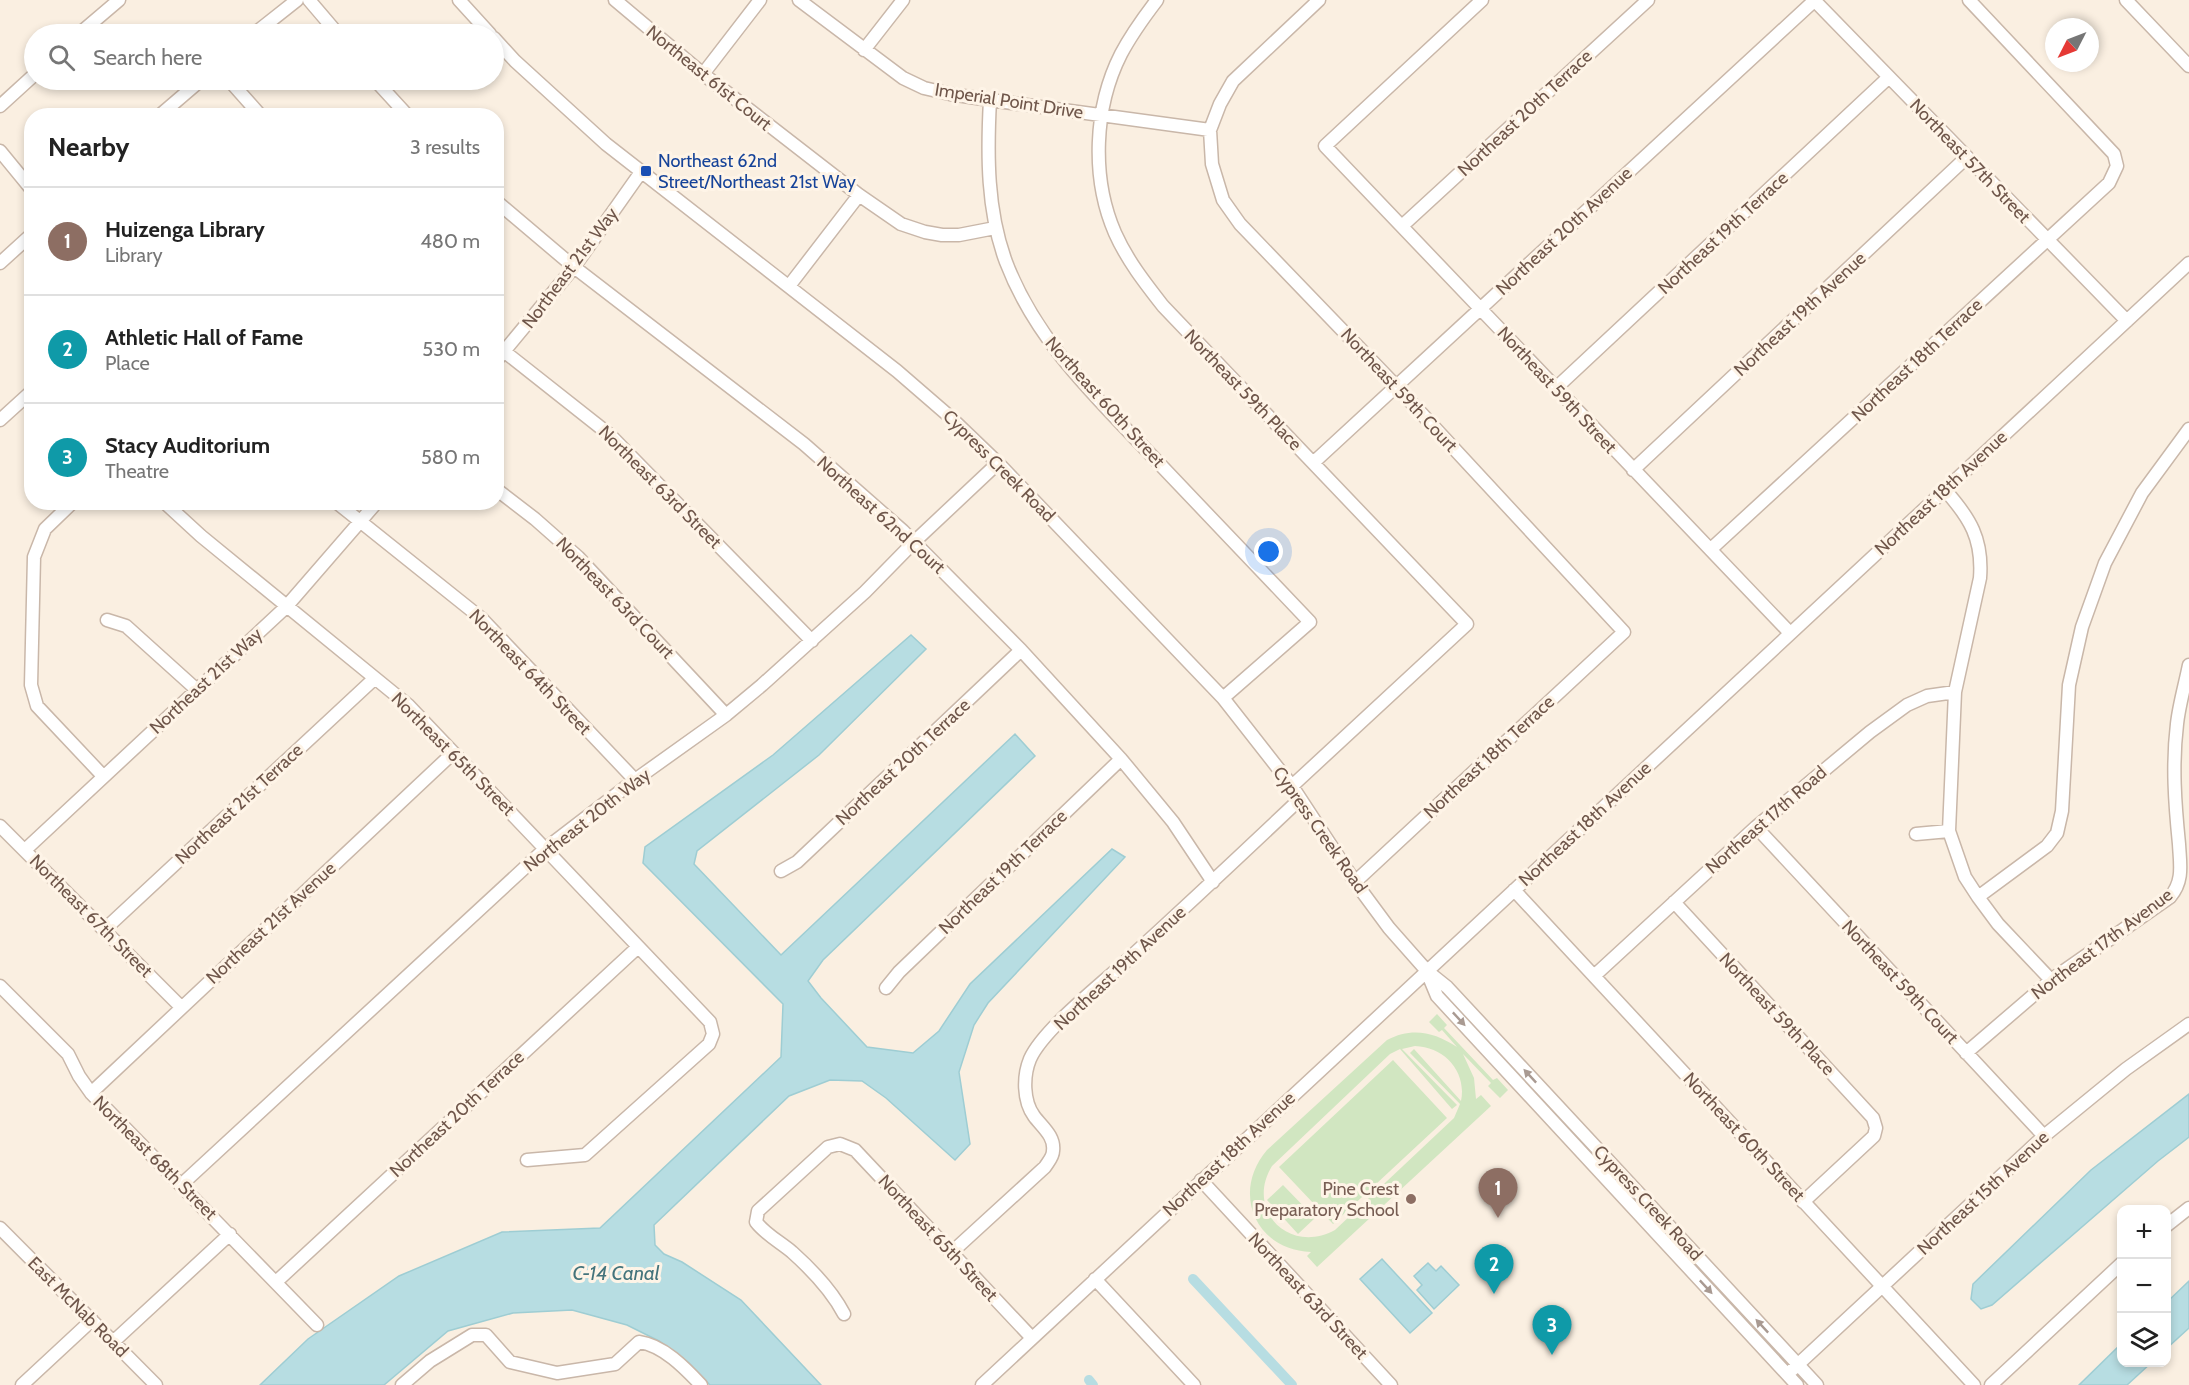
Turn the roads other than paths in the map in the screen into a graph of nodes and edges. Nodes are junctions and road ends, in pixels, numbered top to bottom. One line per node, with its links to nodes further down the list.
1 (119, 0): 16 (street)
2 (297, 0): 17 (street)
3 (309, 0): 18 (street)
4 (459, 0): 19 (street)
5 (615, 0): 23 (street, Northeast 61st Court)
6 (760, 0): 23 (street)
7 (799, 0): 21 (street, Imperial Point Drive)
8 (903, 0): 21 (street)
9 (1157, 0): 34 (street)
10 (1319, 0): 35 (street)
11 (1482, 0): 42 (street, Northeast 59th Street)
12 (1648, 0): 42 (street, Northeast 20th Terrace)
13 (1815, 0): 24 (street, Northeast 57th Street); 50 (street, Northeast 20th Avenue)
14 (1969, 0): 44 (street, Northeast 18th Terrace)
15 (2127, 0): 22 (street)
16 (91, 24)
17 (267, 24)
18 (329, 24)
19 (481, 24)
20 (504, 49): 38 (street, Cypress Creek Road)
21 (864, 50): 29 (street, Imperial Point Drive)
22 (2189, 66)
23 (703, 74): 40 (street, Northeast 61st Court)
24 (1889, 77): 37 (street, Northeast 57th Street); 55 (street, Northeast 19th Terrace)
25 (24, 84): 30 (street)
26 (189, 90): 31 (street)
27 (238, 90): 32 (street)
28 (384, 90): 33 (street)
29 (990, 100): 34 (street, Imperial Point Drive); 43 (street, Northeast 60th Street)
30 (0, 106)
31 (168, 108)
32 (254, 108)
33 (401, 108)
34 (1101, 114): 35 (street, Imperial Point Drive); 60 (street, Northeast 59th Place)
35 (1210, 130): 54 (street, Northeast 59th Court)
36 (0, 151): 39 (street)
37 (1967, 157): 44 (street, Northeast 57th Street); 61 (street, Northeast 19th Avenue)
38 (641, 172): 48 (street, Northeast 21st Way); 49 (street, Cypress Creek Road)
39 (24, 180)
40 (859, 195): 43 (street, Northeast 61st Court); 49 (street)
41 (504, 208): 48 (street, Northeast 62nd Court)
42 (1402, 226): 50 (street, Northeast 59th Street)
43 (996, 228): 82 (street, Northeast 60th Street)
44 (2047, 240): 51 (street, Northeast 57th Street); 70 (street, Northeast 18th Terrace)
45 (24, 241): 46 (street)
46 (0, 263)
47 (2189, 263): 51 (street, Northeast 18th Avenue)
48 (574, 267): 52 (street, Northeast 21st Way); 69 (street, Northeast 62nd Court)
49 (789, 286): 59 (street, Cypress Creek Road)
50 (1480, 309): 54 (street, Northeast 20th Avenue); 55 (street, Northeast 59th Street)
51 (2127, 321): 62 (street, Northeast 18th Avenue)
52 (504, 346)
53 (504, 356): 75 (street, Northeast 63rd Street)
54 (1396, 386): 60 (street, Northeast 20th Avenue); 73 (street, Northeast 59th Court)
55 (1556, 388): 61 (street, Northeast 59th Street)
56 (24, 398): 57 (street)
57 (0, 420)
58 (2189, 429): 101 (street)
59 (998, 463): 69 (street, Northeast 20th Way); 82 (street, Cypress Creek Road)
60 (1313, 463): 88 (street, Northeast 59th Place)
61 (1634, 471): 70 (street, Northeast 59th Street)
62 (1945, 490): 74 (street, Northeast 18th Avenue); 80 (street)
63 (504, 495): 83 (street, Northeast 63rd Court)
64 (65, 510): 86 (street)
65 (172, 510): 71 (street, Northeast 65th Street)
66 (346, 510): 68 (street, Northeast 64th Street)
67 (370, 510): 68 (street, Northeast 21st Way)
68 (360, 521): 71 (street, Northeast 21st Way); 87 (street, Northeast 64th Street)
69 (914, 542): 75 (street, Northeast 20th Way); 76 (street, Northeast 62nd Court)
70 (1711, 549): 74 (street, Northeast 59th Street)
71 (286, 607): 78 (street, Northeast 65th Street); 79 (street, Northeast 21st Way)
72 (107, 620): 79 (street)
73 (1624, 632): 99 (street, Northeast 18th Terrace)
74 (1790, 633): 100 (street, Northeast 18th Avenue)
75 (812, 641): 83 (street, Northeast 20th Way)
76 (1021, 650): 85 (street, Northeast 62nd Court); 97 (street, Northeast 20th Terrace)
77 (2189, 665): 81 (street, Northeast 17th Avenue)
78 (375, 678): 84 (street, Northeast 65th Street); 103 (street, Northeast 21st Terrace)
79 (197, 690): 86 (street, Northeast 21st Way)
80 (1955, 692): 92 (street, Northeast 17th Road); 93 (street)
81 (2186, 694): 90 (street, Northeast 17th Avenue)
82 (1223, 698): 88 (street, Cypress Creek Road)
83 (726, 715): 87 (street, Northeast 20th Way)
84 (453, 753): 95 (street, Northeast 65th Street); 110 (street, Northeast 21st Avenue)
85 (1121, 759): 98 (street, Northeast 62nd Court); 109 (street, Northeast 19th Terrace)
86 (103, 776): 96 (street, Northeast 21st Way)
87 (635, 780): 95 (street, Northeast 20th Way)
88 (1292, 786): 89 (street, Cypress Creek Road)
89 (1300, 799): 98 (street, Northeast 19th Avenue); 99 (street, Cypress Creek Road)
90 (2183, 820): 107 (street, Northeast 17th Avenue)
91 (0, 826): 96 (street, Northeast 67th Street)
92 (1756, 826): 102 (street, Northeast 17th Road); 112 (street, Northeast 59th Court)
93 (1949, 831): 94 (street); 101 (street)
94 (1916, 834)
95 (545, 849): 104 (street, Northeast 65th Street); 117 (street, Northeast 20th Way)
96 (25, 850): 103 (street, Northeast 67th Street)
97 (781, 871)
98 (1213, 882): 123 (street, Northeast 19th Avenue)
99 (1354, 882): 105 (street, Cypress Creek Road)
100 (1514, 890): 105 (street, Northeast 18th Avenue); 106 (street, Northeast 60th Street)
101 (1978, 897): 107 (street)
102 (1674, 902): 106 (street, Northeast 17th Road); 118 (street, Northeast 59th Place)
103 (104, 930): 110 (street, Northeast 67th Street)
104 (638, 947): 115 (street, Northeast 65th Street); 126 (street, Northeast 20th Terrace)
105 (1427, 971): 116 (street, Northeast 18th Avenue); 133 (street, Cypress Creek Road, one-way to 105); 134 (street, Cypress Creek Road, one-way to 134)
106 (1594, 976): 118 (street, Northeast 60th Street)
107 (2051, 980): 112 (street, Northeast 17th Avenue)
108 (0, 986): 113 (street, Northeast 68th Street)
109 (886, 988)
110 (181, 1007): 113 (street, Northeast 21st Avenue)
111 (2189, 1024): 114 (street, Northeast 15th Avenue)
112 (1965, 1053): 114 (street, Northeast 59th Court)
113 (91, 1093): 117 (street, Northeast 68th Street)
114 (2044, 1136): 127 (street, Northeast 15th Avenue)
115 (527, 1160)
116 (1201, 1180): 125 (street, Northeast 18th Avenue); 143 (street, Northeast 63rd Street)
117 (181, 1185): 122 (street, Northeast 68th Street)
118 (1803, 1202): 127 (street, Northeast 60th Street)
119 (2189, 1208): 120 (street)
120 (2171, 1222)
121 (0, 1228): 129 (street, East McNab Road)
122 (230, 1234): 126 (street, Northeast 68th Street); 132 (street)
123 (952, 1252): 128 (street, Northeast 65th Street); 131 (street, Northeast 65th Street)
124 (2117, 1267): 147 (street)
125 (1095, 1279): 131 (street, Northeast 18th Avenue); 142 (street)
126 (276, 1282): 130 (street, Northeast 68th Street)
127 (1882, 1287): 133 (street, Northeast 15th Avenue); 146 (street, Northeast 60th Street)
128 (844, 1314)
129 (92, 1320): 132 (street, East McNab Road); 136 (street)
130 (317, 1325)
131 (1032, 1338): 135 (street, Northeast 18th Avenue)
132 (113, 1342): 137 (street, East McNab Road)
133 (1798, 1364): 134 (street, Northeast 15th Avenue); 145 (street, Cypress Creek Road)
134 (1787, 1374): 144 (street, Cypress Creek Road)
135 (992, 1375): 140 (street, Northeast 18th Avenue); 141 (street)
136 (22, 1385)
137 (156, 1385)
138 (402, 1385): 139 (street)
139 (701, 1385)
140 (982, 1385)
141 (1001, 1385)
142 (1194, 1385)
143 (1391, 1385)
144 (1797, 1385)
145 (1817, 1385)
146 (1974, 1385)
147 (1991, 1385)

